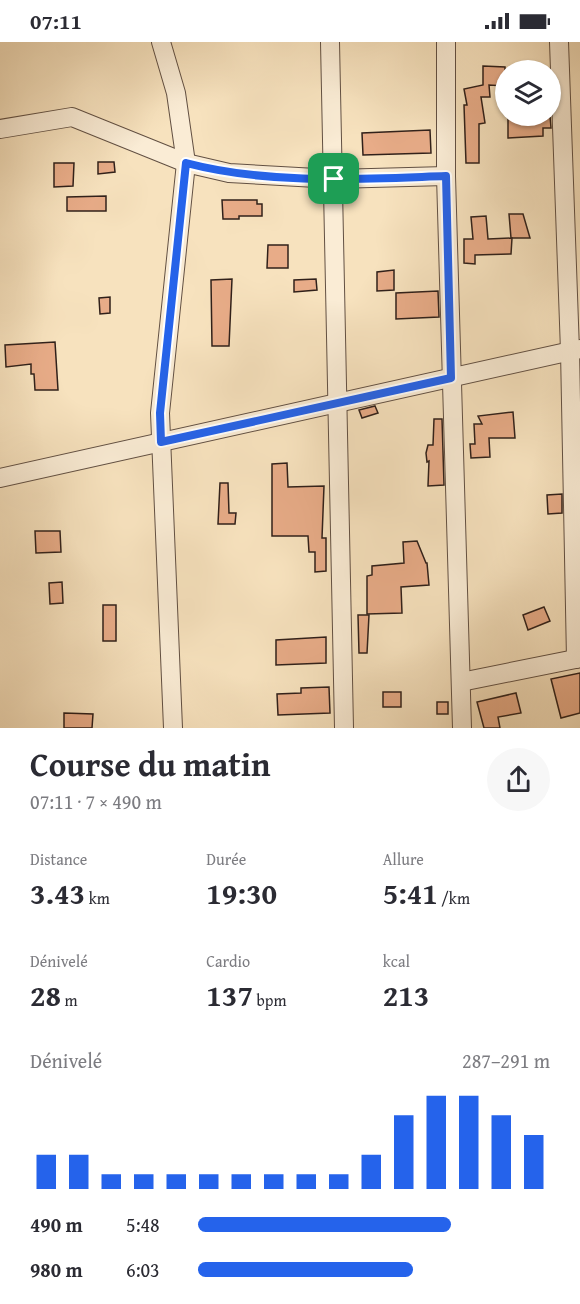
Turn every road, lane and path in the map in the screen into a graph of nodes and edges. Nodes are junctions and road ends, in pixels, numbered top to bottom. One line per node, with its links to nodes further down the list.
1 (161, 42): 6 (street)
2 (330, 42): 8 (street)
3 (446, 42): 7 (street)
4 (559, 42): 9 (street)
5 (0, 129): 6 (street)
6 (186, 163): 8 (street); 12 (street)
7 (446, 176): 8 (street); 10 (street)
8 (334, 179): 11 (street)
9 (575, 350): 10 (street); 14 (street)
10 (451, 378): 11 (street); 15 (street)
11 (338, 403): 12 (street); 17 (street)
12 (161, 442): 13 (street); 16 (street)
13 (0, 478)
14 (578, 659): 15 (street)
15 (461, 682): 18 (street)
16 (172, 728)
17 (344, 728)
18 (462, 728)

